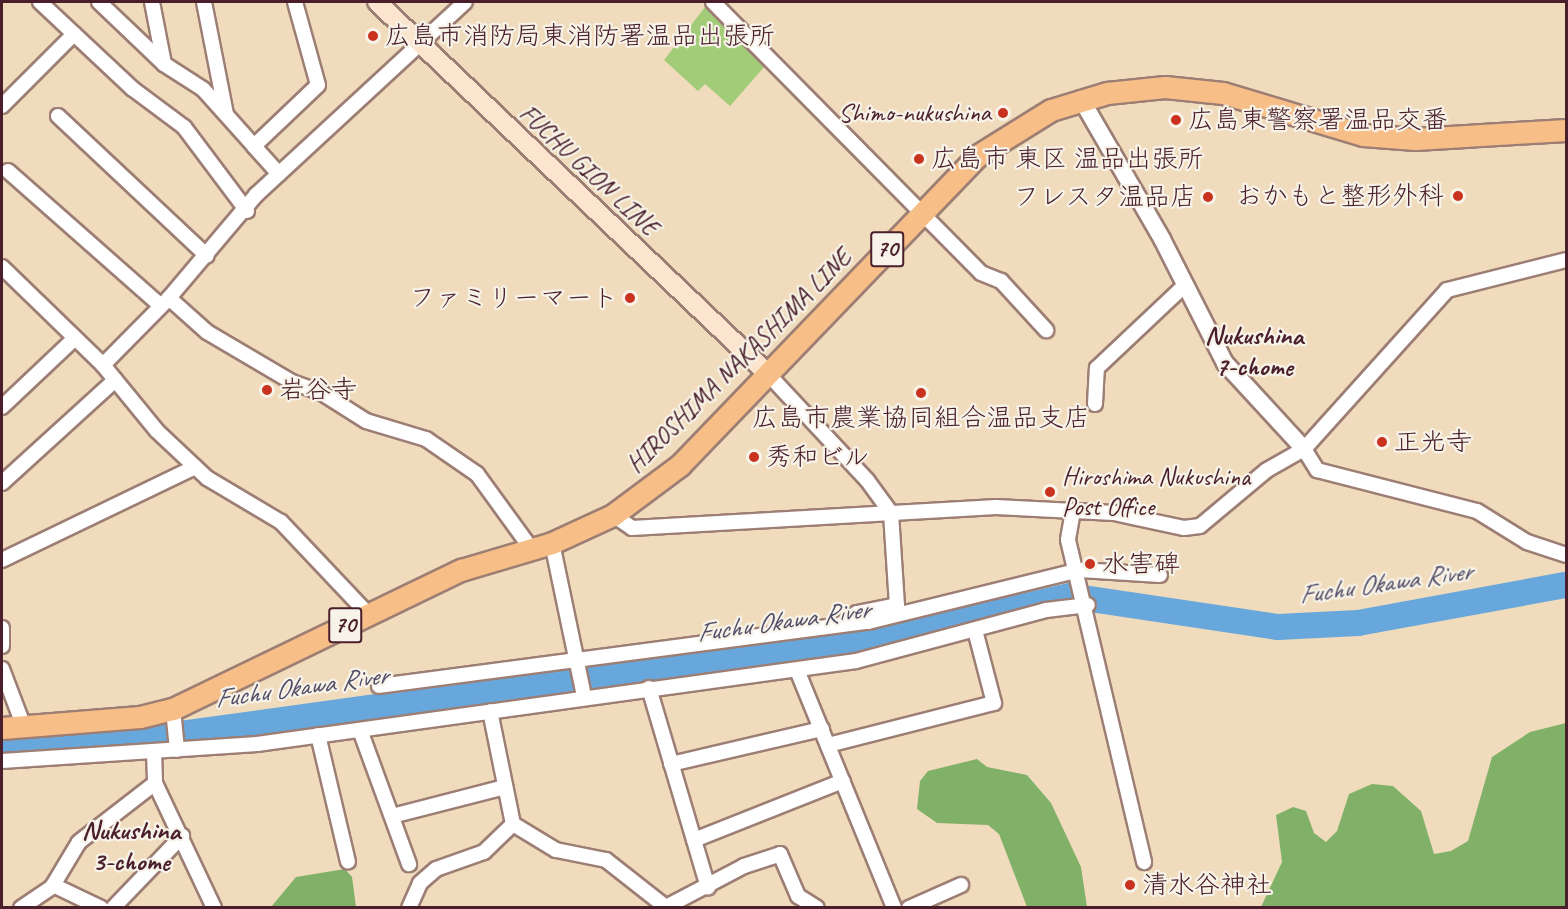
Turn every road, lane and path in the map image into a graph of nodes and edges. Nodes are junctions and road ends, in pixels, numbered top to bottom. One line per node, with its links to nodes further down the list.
1 (40, 2): 9 (street)
2 (99, 2): 11 (street)
3 (152, 2): 11 (street)
4 (204, 2): 15 (street)
5 (296, 2): 17 (street)
6 (377, 2): 10 (main road, FUCHU GION LINE)
7 (465, 2): 10 (street)
8 (713, 2): 21 (street)
9 (74, 34): 13 (street); 20 (street)
10 (418, 45): 19 (street); 30 (main road, FUCHU GION LINE)
11 (164, 64): 15 (street)
12 (1081, 99): 16 (main road, HIROSHIMA NAKASHIMA LINE / 70); 21 (main road, HIROSHIMA NAKASHIMA LINE / 70); 25 (street)
13 (2, 106)
14 (58, 116): 22 (street)
15 (226, 116): 17 (street)
16 (1566, 130)
17 (254, 146): 19 (street)
18 (8, 171): 26 (street)
19 (279, 174): 20 (street)
20 (247, 211): 22 (street)
21 (925, 211): 27 (street); 30 (main road, HIROSHIMA NAKASHIMA LINE / 70)
22 (207, 256): 26 (street)
23 (1566, 260): 34 (street)
24 (2, 267): 28 (street)
25 (1185, 285): 32 (street); 34 (street)
26 (165, 302): 29 (street); 41 (street)
27 (1046, 330)
28 (75, 338): 29 (street); 33 (street)
29 (103, 365): 31 (street)
30 (768, 374): 38 (street); 39 (main road, HIROSHIMA NAKASHIMA LINE / 70)
31 (115, 380): 35 (street); 36 (street)
32 (1095, 404)
33 (2, 407)
34 (1304, 449): 37 (street); 42 (street)
35 (195, 467): 43 (street); 47 (street)
36 (2, 483)
37 (1073, 511): 38 (street); 44 (street)
38 (891, 513): 39 (street); 48 (street)
39 (613, 515): 40 (main road, HIROSHIMA NAKASHIMA LINE / 70)
40 (552, 543): 41 (main road, HIROSHIMA NAKASHIMA LINE / 70); 52 (street)
41 (530, 547): 47 (main road, HIROSHIMA NAKASHIMA LINE / 70)
42 (1566, 555)
43 (2, 560)
44 (1080, 570): 45 (street); 46 (street); 48 (street)
45 (1160, 575)
46 (1088, 605): 50 (street); 78 (street)
47 (368, 614): 58 (main road, HIROSHIMA NAKASHIMA LINE / 70)
48 (839, 625): 52 (street)
49 (2, 628): 51 (street)
50 (975, 630): 54 (street); 65 (street)
51 (2, 646)
52 (577, 659): 55 (street); 57 (street)
53 (2, 669): 60 (street)
54 (797, 670): 56 (street); 62 (street)
55 (379, 686)
56 (649, 688): 57 (street); 69 (street)
57 (584, 696): 59 (street)
58 (173, 709): 60 (main road, HIROSHIMA NAKASHIMA LINE / 70); 66 (street)
59 (490, 711): 63 (street); 72 (street)
60 (24, 727): 61 (main road, HIROSHIMA NAKASHIMA LINE / 70)
61 (2, 728)
62 (822, 729): 65 (street); 69 (street)
63 (360, 730): 64 (street); 73 (street)
64 (318, 735): 66 (street); 77 (street)
65 (828, 745): 70 (street)
66 (177, 750): 67 (street)
67 (154, 752): 68 (street); 71 (street)
68 (2, 761)
69 (671, 764): 76 (street)
70 (843, 781): 76 (street); 89 (street)
71 (156, 783): 75 (street); 80 (street)
72 (506, 787): 73 (street); 74 (street)
73 (392, 816): 79 (street)
74 (513, 824): 82 (street); 87 (street)
75 (182, 836): 85 (street); 86 (street)
76 (694, 840): 82 (street)
77 (348, 862)
78 (1144, 862)
79 (409, 864)
80 (53, 885): 83 (street); 84 (street)
81 (961, 885): 90 (street)
82 (708, 886): 88 (street)
83 (21, 908)
84 (101, 908)
85 (113, 908)
86 (214, 908)
87 (409, 908)
88 (817, 908)
89 (894, 908)
90 (909, 908)

